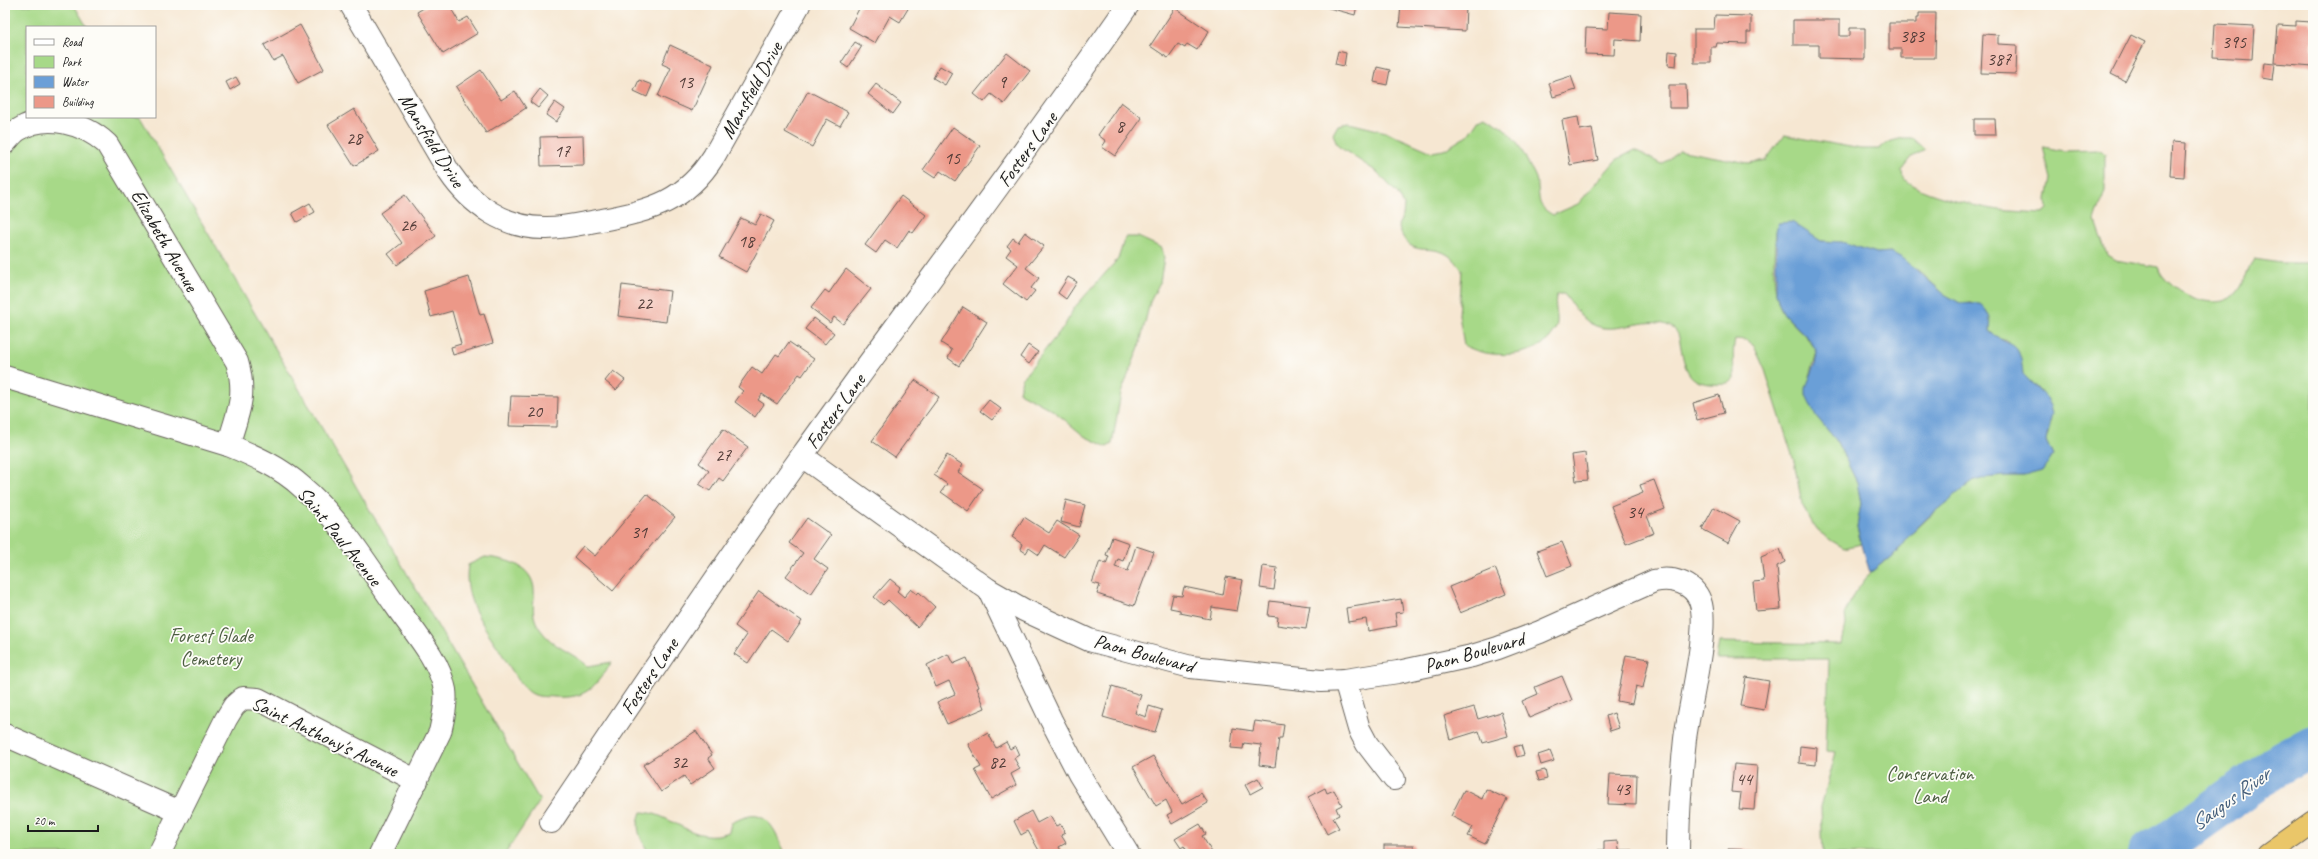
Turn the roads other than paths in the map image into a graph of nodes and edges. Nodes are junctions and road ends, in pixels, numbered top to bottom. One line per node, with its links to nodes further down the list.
1 (351, 5): 2 (street, Mansfield Drive)
2 (799, 5)
3 (1128, 5): 7 (street, Fosters Lane)
4 (5, 143): 6 (street, Elizabeth Avenue)
5 (5, 377): 6 (street, Saint Paul Avenue)
6 (228, 445): 12 (street, Saint Paul Avenue)
7 (802, 456): 8 (street, Paon Boulevard); 14 (street, Fosters Lane)
8 (989, 590): 9 (street, Paon Boulevard); 18 (street, Paon Boulevard)
9 (1345, 680): 11 (street); 19 (street, Paon Boulevard)
10 (5, 735): 13 (street)
11 (1394, 779)
12 (417, 781): 13 (street, Saint Anthony's Avenue); 17 (street, Saint Paul Avenue)
13 (180, 812): 16 (street)
14 (551, 822)
15 (2313, 822): 20 (highway)
16 (159, 854)
17 (380, 854)
18 (1128, 854)
19 (1678, 854)
20 (2268, 854)

